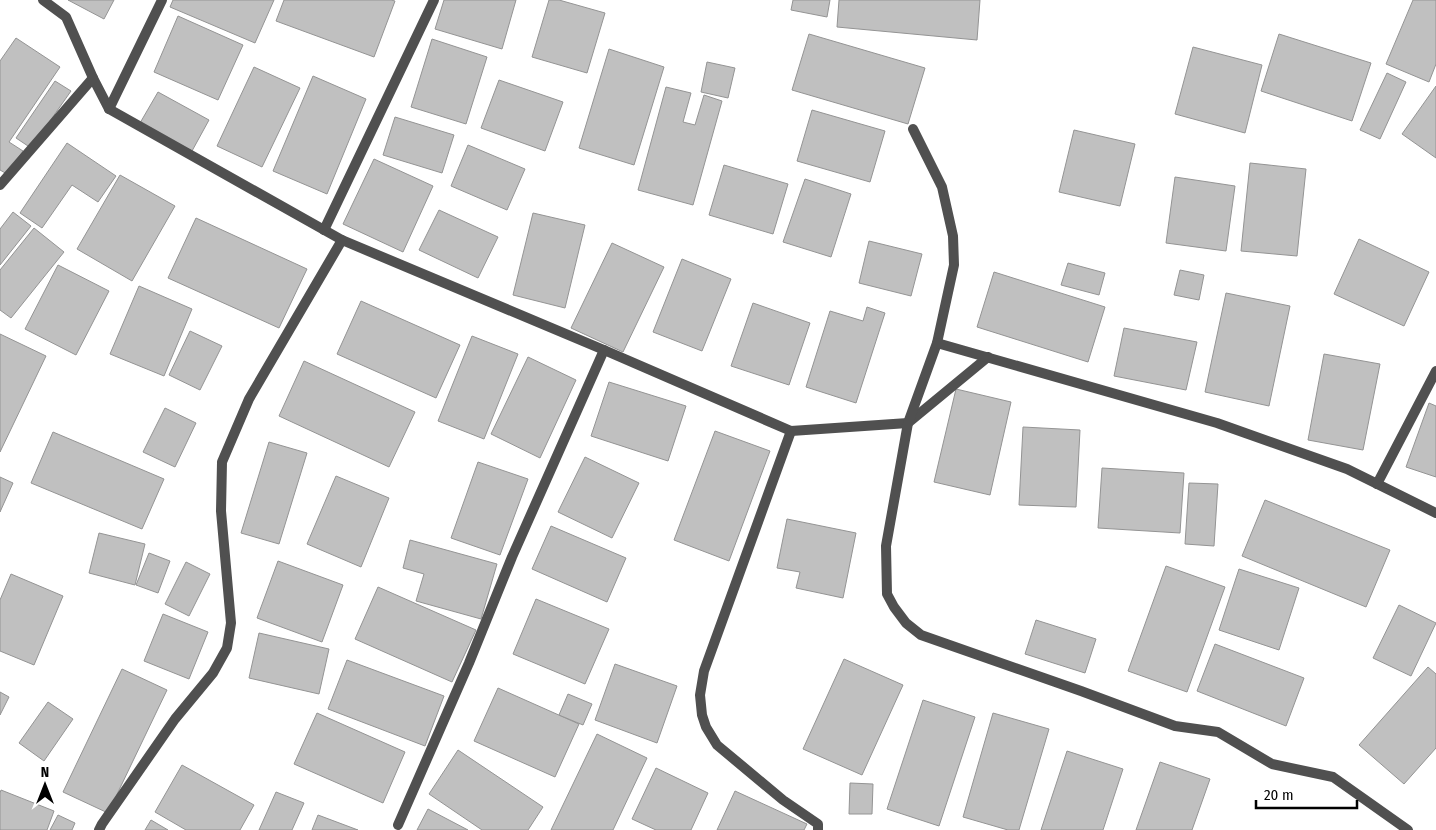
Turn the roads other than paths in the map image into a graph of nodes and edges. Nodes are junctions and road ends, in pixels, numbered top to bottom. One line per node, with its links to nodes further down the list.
1 (43, 0): 4 (street)
2 (162, 0): 5 (street)
3 (434, 0): 8 (street)
4 (93, 78): 5 (street); 7 (street)
5 (110, 109): 8 (street)
6 (914, 129): 10 (street)
7 (0, 185)
8 (324, 230): 9 (street)
9 (342, 240): 11 (street); 19 (street)
10 (938, 343): 12 (street); 14 (street)
11 (604, 350): 15 (street); 18 (street)
12 (988, 358): 14 (street); 16 (street)
13 (1436, 371): 16 (street)
14 (908, 424): 15 (street); 21 (street)
15 (791, 431): 20 (street)
16 (1377, 484): 17 (street)
17 (1436, 513)
18 (398, 824)
19 (99, 830)
20 (818, 830)
21 (1408, 830)

